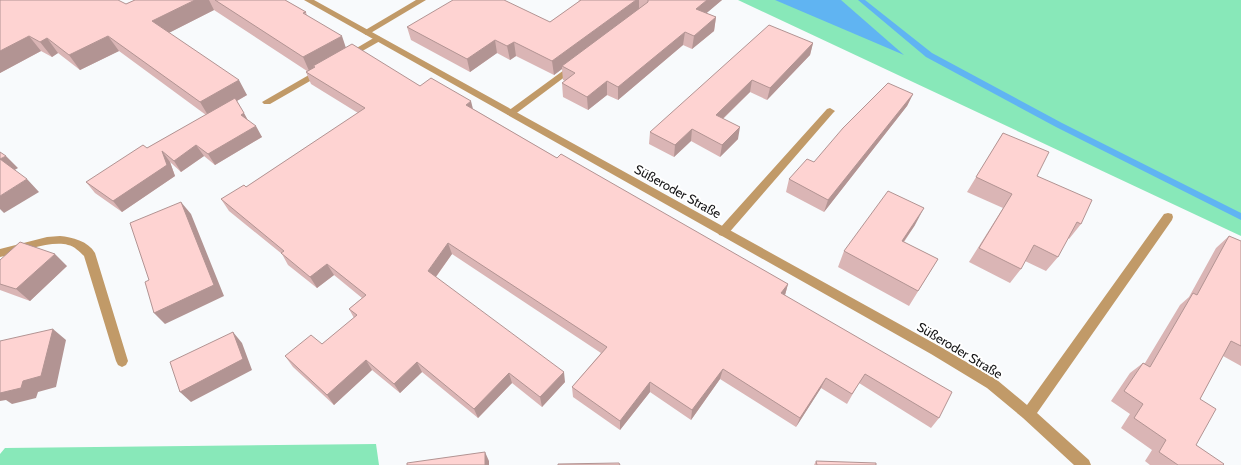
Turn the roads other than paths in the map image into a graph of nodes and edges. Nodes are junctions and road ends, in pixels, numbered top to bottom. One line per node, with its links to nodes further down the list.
1 (308, 0): 3 (street, Süßeroder Straße)
2 (422, 0): 3 (street)
3 (366, 32): 4 (street, Süßeroder Straße)
4 (378, 38): 6 (street); 8 (street, Süßeroder Straße)
5 (580, 61): 8 (street)
6 (267, 102)
7 (830, 111): 10 (street)
8 (511, 113): 10 (street, Süßeroder Straße)
9 (1168, 216): 13 (street)
10 (723, 232): 13 (street, Süßeroder Straße)
11 (0, 253): 12 (street)
12 (122, 361)
13 (1028, 414): 14 (street, Süßeroder Straße)
14 (1084, 465)

